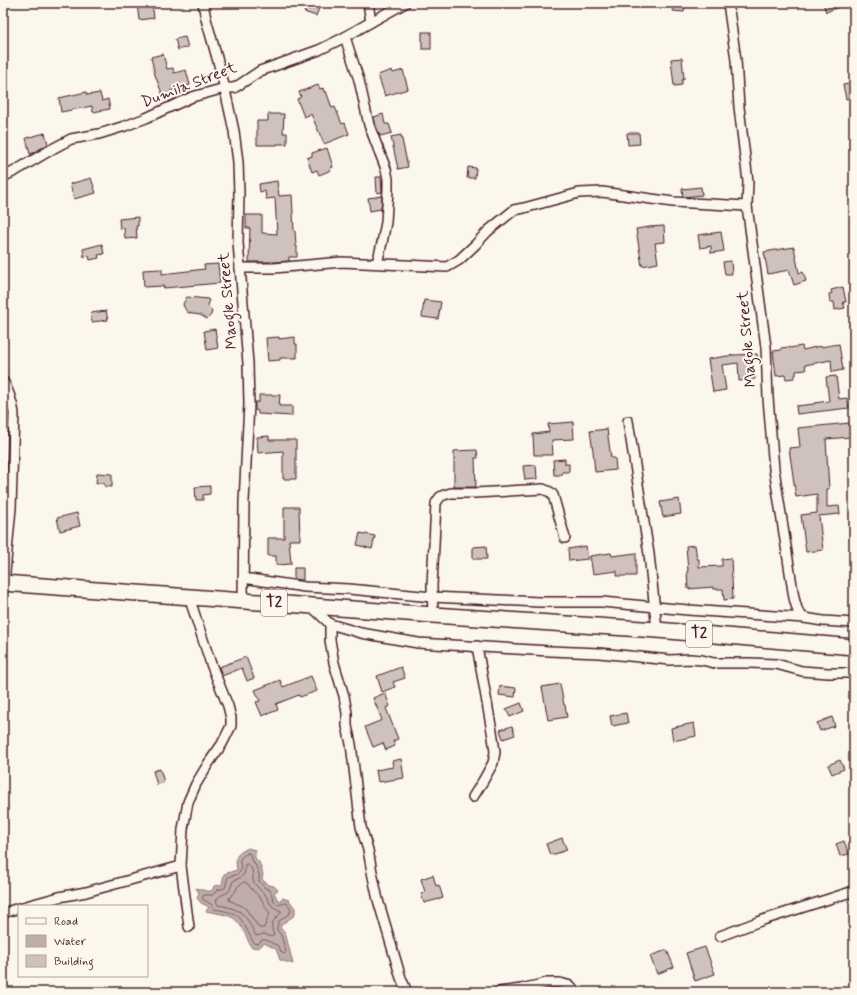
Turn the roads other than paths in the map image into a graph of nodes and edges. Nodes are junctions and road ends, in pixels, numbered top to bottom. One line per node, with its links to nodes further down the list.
1 (203, 3): 7 (street, Maogle Street)
2 (368, 3): 5 (street)
3 (405, 3): 5 (street, Dumila Street)
4 (728, 3): 9 (street, Magole Street)
5 (371, 22): 6 (street, Dumila Street)
6 (346, 37): 7 (street, Dumila Street); 10 (street)
7 (225, 88): 8 (street, Dumila Street); 11 (street, Maogle Street)
8 (3, 177)
9 (747, 206): 10 (street); 23 (street, Magole Street)
10 (377, 263): 11 (street)
11 (240, 268): 15 (street, Maogle Street)
12 (3, 381): 16 (street)
13 (628, 421): 21 (street)
14 (565, 538): 18 (street)
15 (243, 578): 18 (street); 19 (street, Maogle Street)
16 (3, 583): 17 (highway, T2)
17 (189, 597): 19 (highway, T2); 31 (street)
18 (432, 597): 21 (street); 22 (street)
19 (243, 601): 20 (highway, T2)
20 (311, 606): 22 (highway, T2); 25 (street)
21 (655, 607): 23 (street); 26 (street)
22 (434, 615): 26 (highway, T2)
23 (804, 618): 24 (street)
24 (854, 623)
25 (330, 624): 27 (street); 38 (street)
26 (657, 630): 28 (highway, T2)
27 (477, 646): 29 (street); 30 (street)
28 (854, 647)
29 (854, 674)
30 (473, 797)
31 (181, 866): 33 (street); 36 (street)
32 (854, 891): 37 (street)
33 (29, 905)
34 (18, 908): 35 (street)
35 (3, 913)
36 (189, 926)
37 (720, 936)
38 (408, 992)
39 (499, 992): 40 (street)
40 (575, 992)

